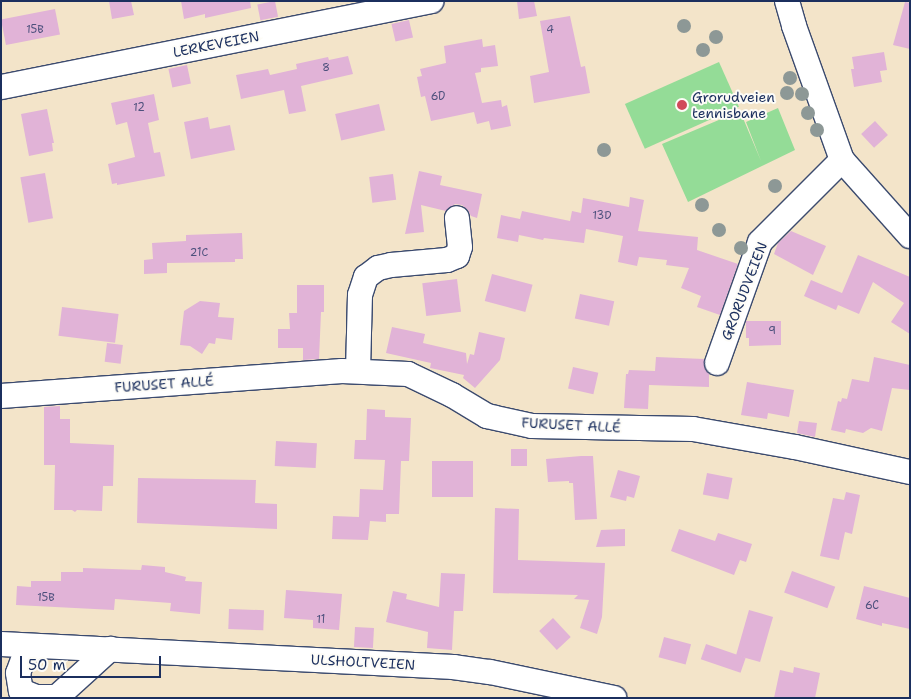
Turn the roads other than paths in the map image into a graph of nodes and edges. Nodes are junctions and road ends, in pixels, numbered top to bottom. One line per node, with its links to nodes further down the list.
1 (431, 1): 3 (street, LERKEVEIEN)
2 (787, 1): 4 (street)
3 (1, 87)
4 (842, 160): 6 (street); 7 (street, GRORUDVEIEN)
5 (457, 218): 8 (street)
6 (910, 236)
7 (717, 363)
8 (358, 372): 9 (street, FURUSET ALLÉ); 10 (street, FURUSET ALLÉ)
9 (1, 396)
10 (910, 472)
11 (1, 644): 12 (street, ULSHOLTVEIEN)
12 (37, 646): 13 (street, ULSHOLTVEIEN); 14 (street)
13 (110, 649): 14 (street); 15 (street, ULSHOLTVEIEN)
14 (21, 694)
15 (614, 698)

